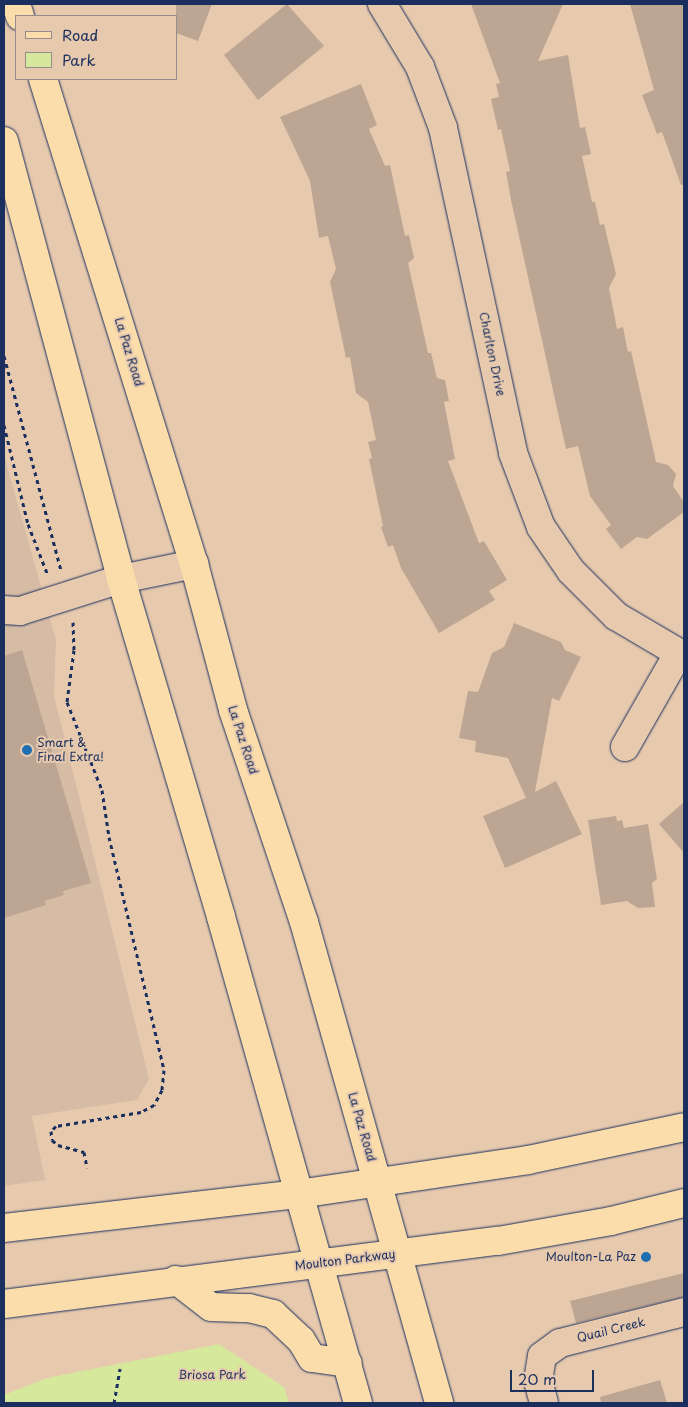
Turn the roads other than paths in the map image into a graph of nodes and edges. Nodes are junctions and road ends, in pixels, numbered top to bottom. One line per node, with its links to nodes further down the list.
1 (382, 4): 7 (street, Charlton Drive)
2 (42, 80): 4 (main road, La Paz Road)
3 (4, 141): 5 (main road)
4 (194, 564): 5 (street); 10 (main road, La Paz Road)
5 (121, 579): 6 (street); 11 (main road)
6 (4, 610)
7 (681, 655): 8 (street)
8 (625, 747)
9 (684, 1127): 10 (main road)
10 (377, 1182): 11 (main road); 14 (main road, La Paz Road)
11 (298, 1194): 13 (main road); 15 (main road)
12 (684, 1203): 14 (main road, Moulton Parkway)
13 (4, 1228)
14 (397, 1254): 15 (main road, Moulton Parkway); 21 (main road, La Paz Road)
15 (319, 1264): 16 (main road, Moulton Parkway); 19 (main road)
16 (176, 1280): 17 (main road, Moulton Parkway); 19 (main road)
17 (4, 1304)
18 (684, 1312): 22 (street, Quail Creek)
19 (348, 1364): 20 (main road)
20 (358, 1403)
21 (439, 1403)
22 (544, 1403)

